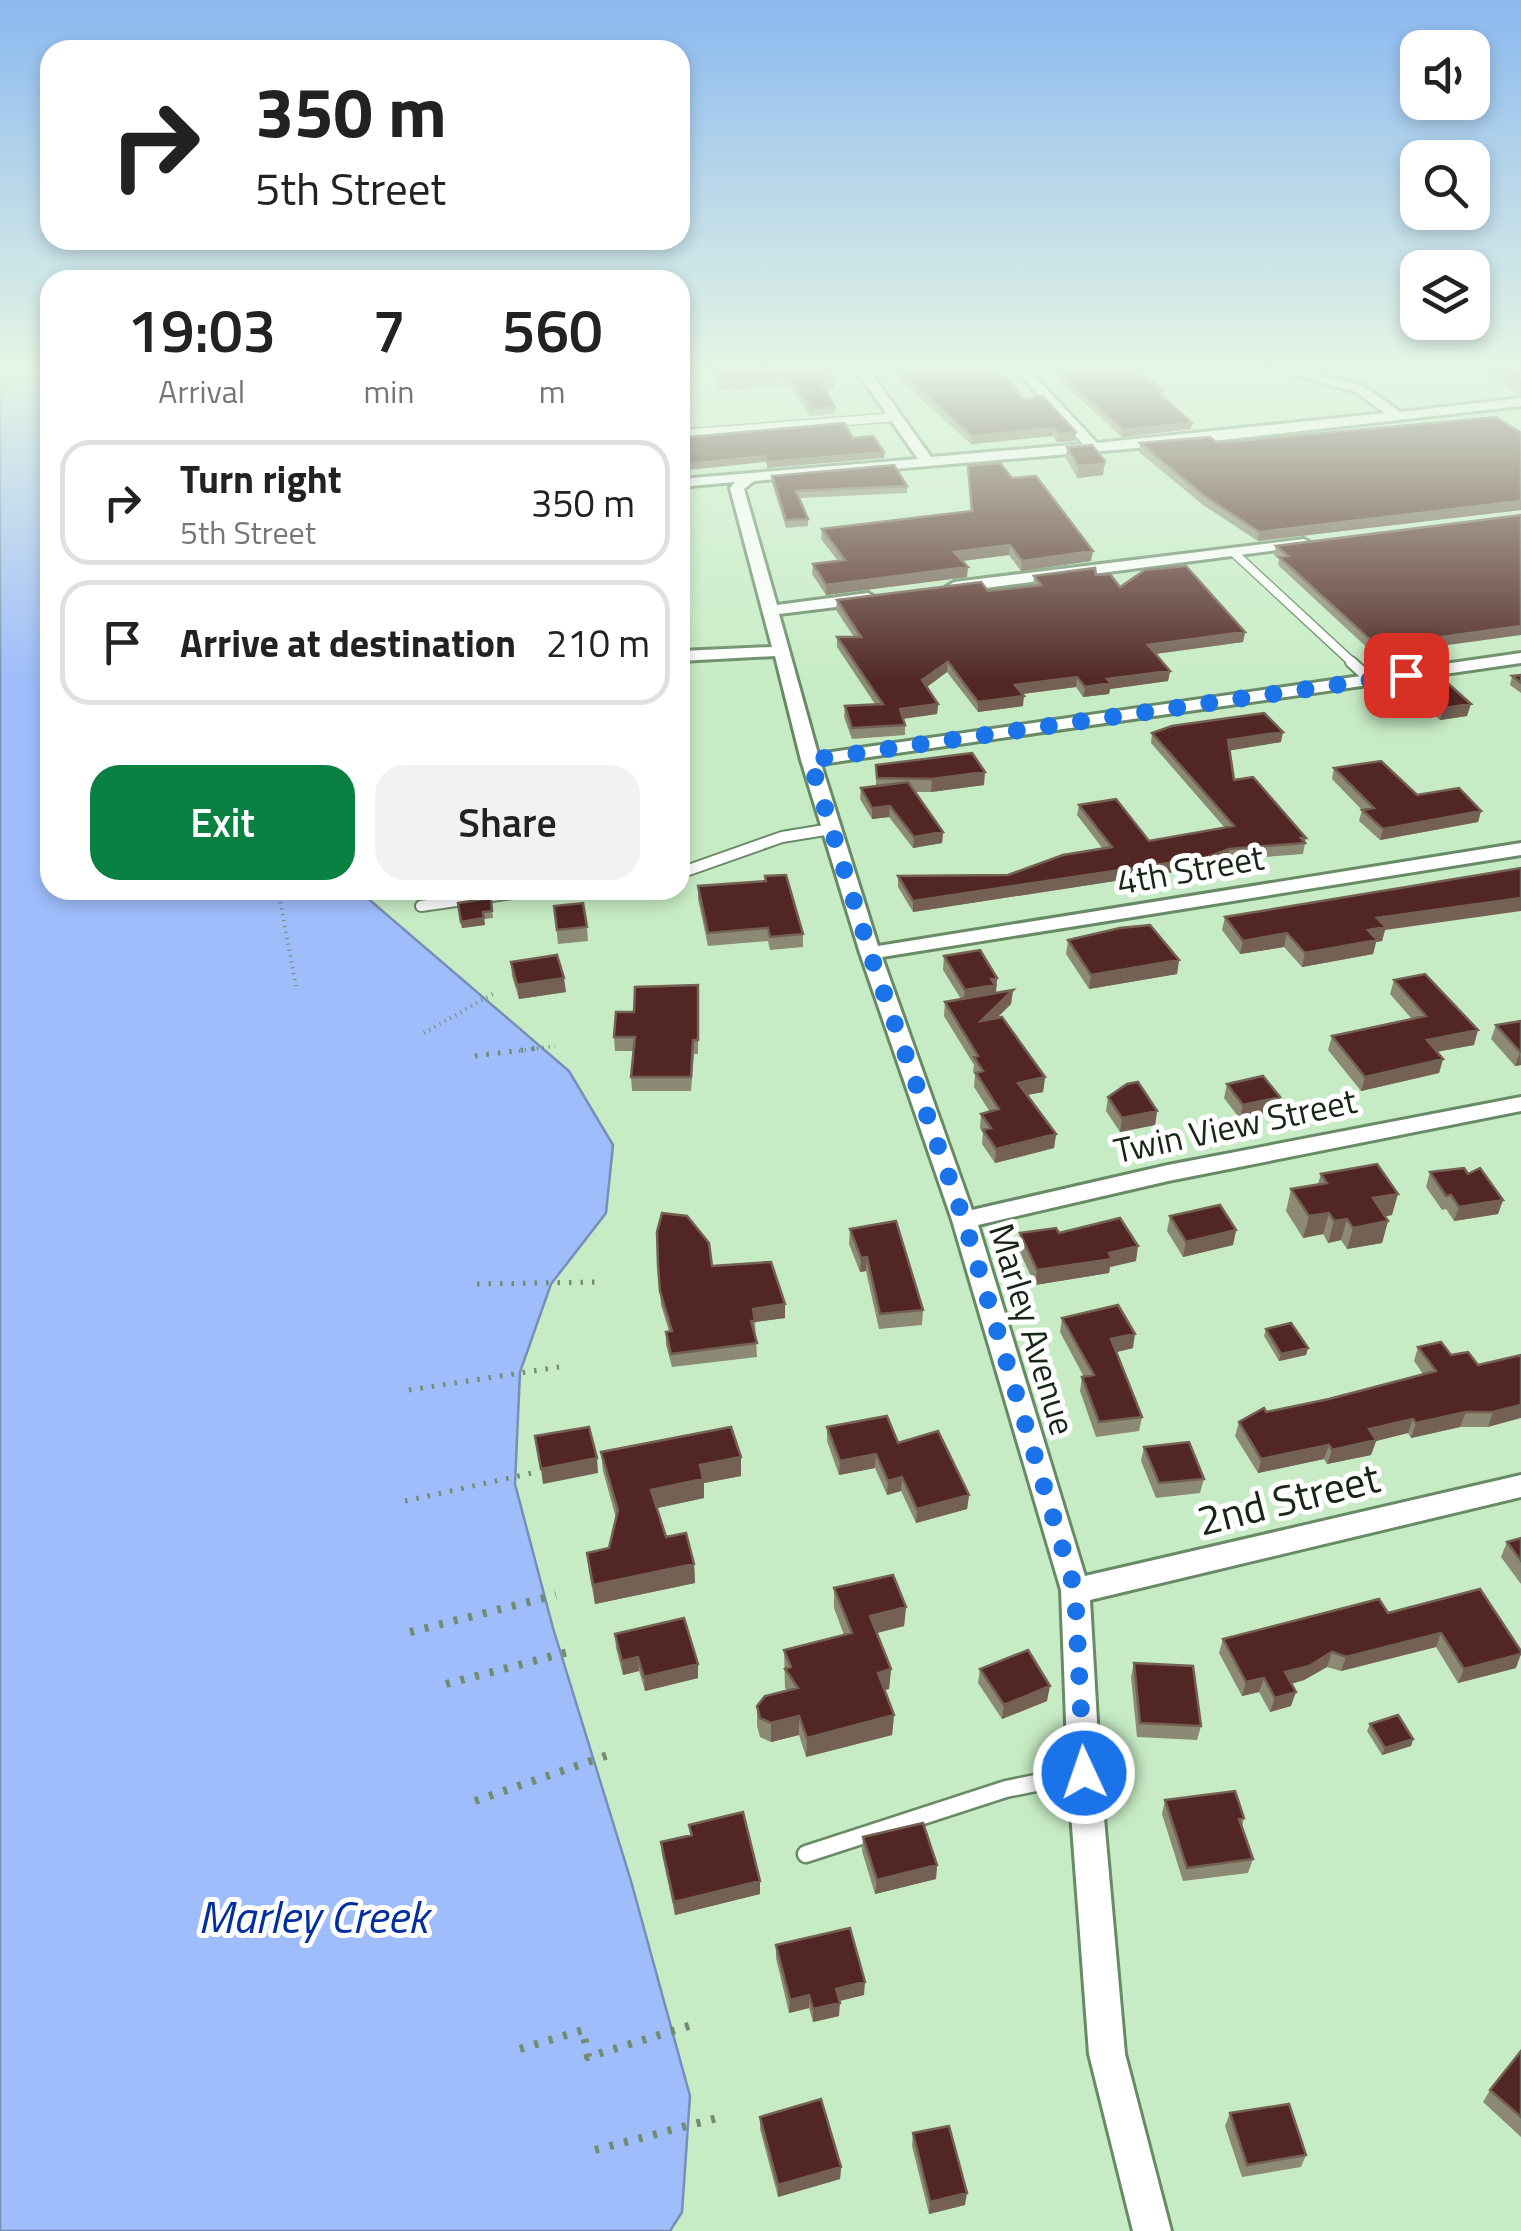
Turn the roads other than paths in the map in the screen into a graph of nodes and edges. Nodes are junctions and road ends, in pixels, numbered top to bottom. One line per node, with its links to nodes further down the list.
1 (774, 474): 2 (street)
2 (752, 476): 3 (street); 8 (street, Marley Avenue)
3 (690, 482)
4 (1316, 541): 5 (street)
5 (1233, 552): 6 (street); 12 (lane)
6 (944, 588)
7 (886, 596): 8 (street)
8 (771, 610): 9 (street, Marley Avenue)
9 (781, 651): 10 (street); 13 (street, Marley Avenue)
10 (690, 656)
11 (1521, 658): 12 (street)
12 (1371, 680): 13 (street)
13 (810, 760): 14 (street, Marley Avenue)
14 (831, 829): 16 (lane); 19 (street, Marley Avenue)
15 (1521, 849): 19 (street, 4th Street)
16 (690, 869)
17 (463, 900): 18 (lane)
18 (421, 906)
19 (870, 953): 21 (street, Marley Avenue)
20 (1521, 1104): 21 (street, Twin View Street)
21 (964, 1220): 23 (street, Marley Avenue)
22 (1521, 1486): 23 (street, 2nd Street)
23 (1075, 1590): 24 (street, Marley Avenue)
24 (1084, 1773): 25 (lane); 26 (street, Marley Avenue)
25 (806, 1854)
26 (1152, 2231)

